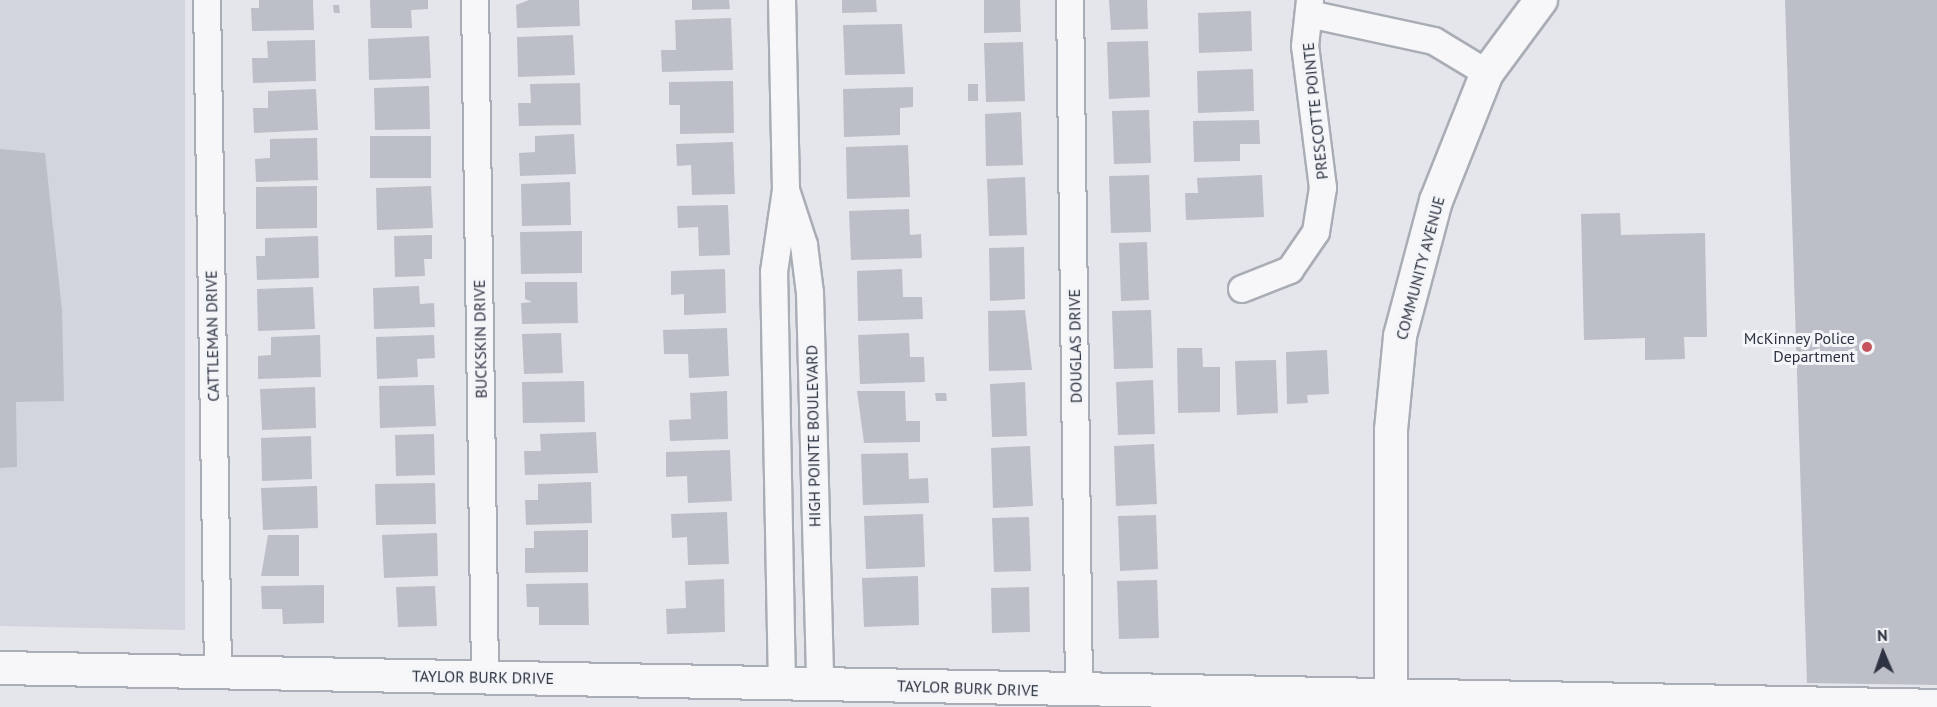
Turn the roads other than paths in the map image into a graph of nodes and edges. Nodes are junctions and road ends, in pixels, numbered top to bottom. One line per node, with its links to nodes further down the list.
1 (207, 0): 11 (street, CATTLEMAN DRIVE)
2 (475, 0): 12 (street, BUCKSKIN DRIVE)
3 (782, 0): 8 (street, HIGH POINTE BOULEVARD)
4 (1070, 0): 15 (street, DOUGLAS DRIVE)
5 (1541, 0): 7 (street, COMMUNITY AVENUE)
6 (1310, 7): 7 (street); 9 (street, PRESCOTTE POINTE)
7 (1487, 72): 16 (street, COMMUNITY AVENUE)
8 (786, 190): 13 (street, HIGH POINTE BOULEVARD); 14 (street, HIGH POINTE BOULEVARD)
9 (1242, 289)
10 (0, 668): 11 (street, TAYLOR BURK DRIVE)
11 (218, 671): 12 (street, TAYLOR BURK DRIVE)
12 (485, 677): 14 (street, TAYLOR BURK DRIVE)
13 (820, 685): 14 (street, TAYLOR BURK DRIVE); 15 (street, TAYLOR BURK DRIVE)
14 (782, 686)
15 (1080, 692): 16 (street, TAYLOR BURK DRIVE)
16 (1391, 699): 17 (street, TAYLOR BURK DRIVE)
17 (1937, 706)

